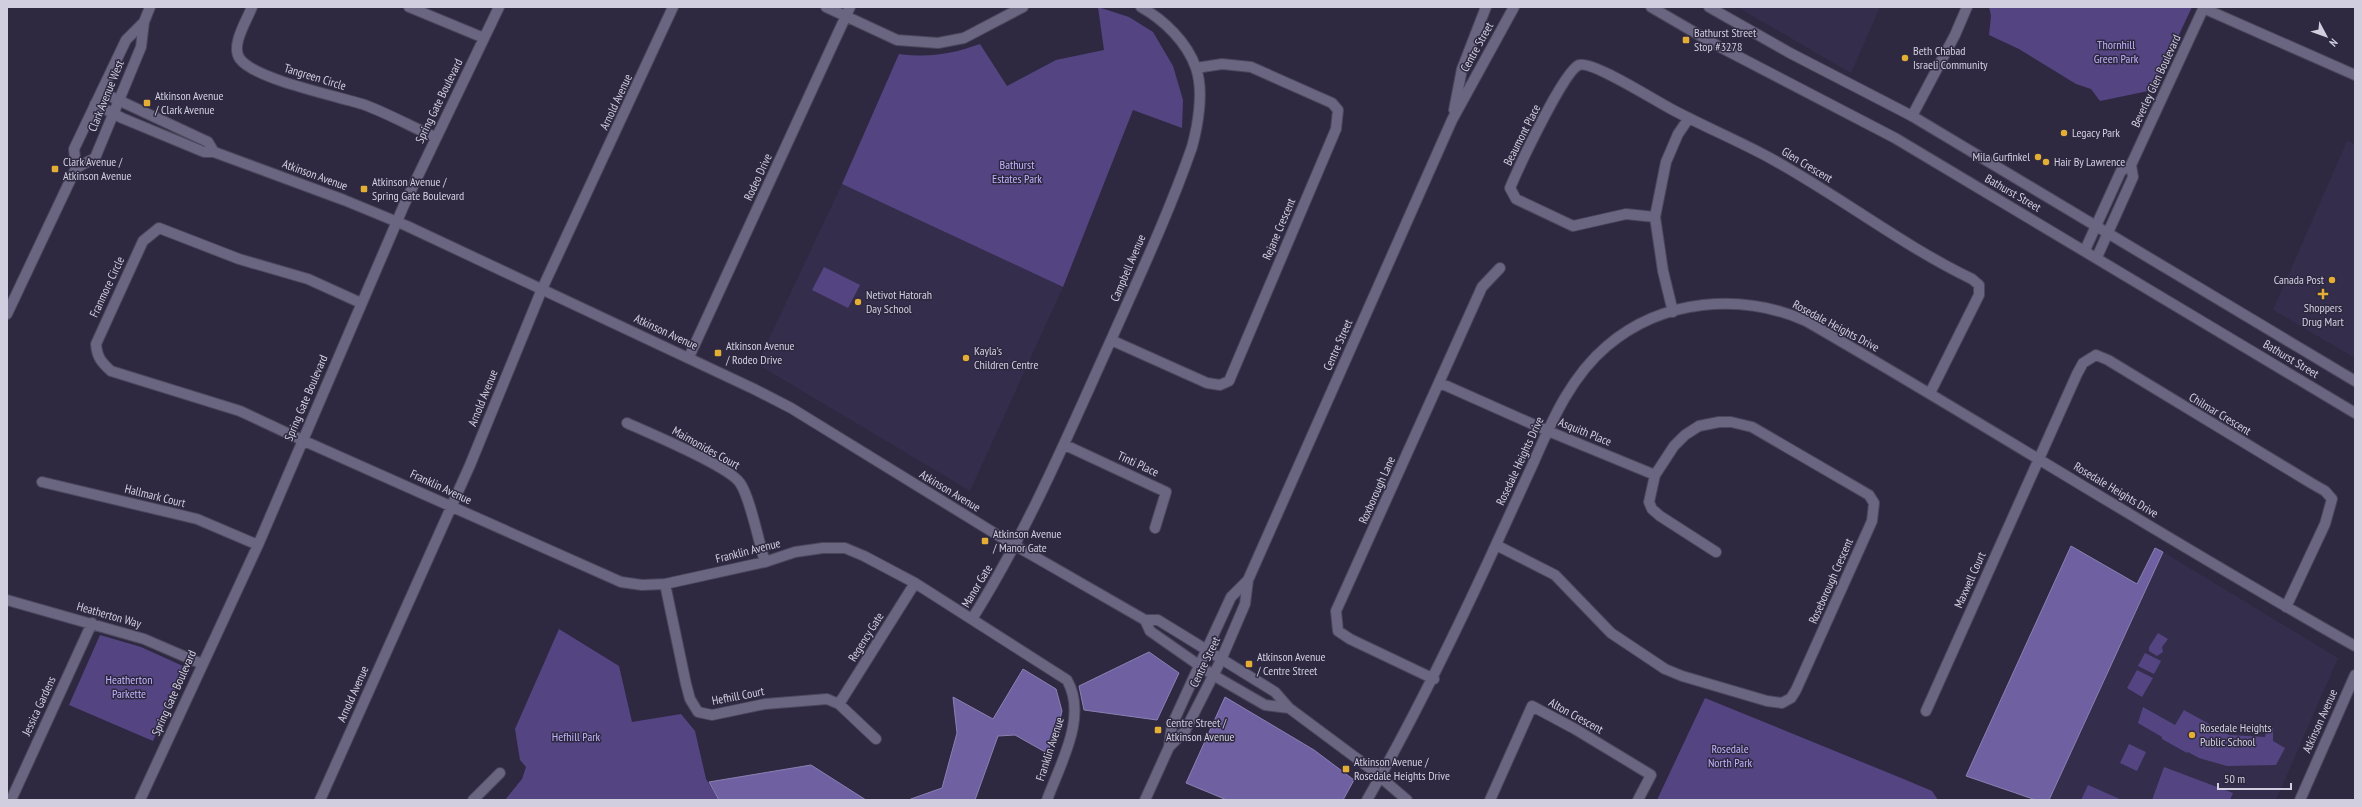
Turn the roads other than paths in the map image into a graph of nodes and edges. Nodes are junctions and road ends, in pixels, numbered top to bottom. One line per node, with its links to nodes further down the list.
1 (150, 7): 16 (street, Clark Avenue West)
2 (252, 7): 27 (street, Tangreen Circle)
3 (410, 7): 17 (street)
4 (498, 7): 17 (street, Spring Gate Boulevard)
5 (673, 7): 38 (street, Arnold Avenue)
6 (826, 7): 15 (street)
7 (1142, 7): 18 (street, Campbell Avenue)
8 (1486, 7): 26 (street, Centre Street)
9 (1514, 7): 26 (street, Centre Street)
10 (1652, 7): 35 (street, Bathurst Street)
11 (1709, 7): 24 (street, Bathurst Street)
12 (1966, 7): 24 (street)
13 (1017, 8): 15 (street)
14 (2204, 8): 19 (street); 29 (street, Beverley Glen Boulevard)
15 (848, 12): 43 (street, Rodeo Drive)
16 (144, 22): 20 (street, Clark Avenue West); 21 (street, Clark Avenue West)
17 (484, 38): 27 (street, Spring Gate Boulevard)
18 (1196, 68): 42 (street, Campbell Avenue); 42 (street, Rejane Crescent)
19 (2355, 75)
20 (101, 92): 21 (street, Atkinson Avenue); 22 (street, Clark Avenue West)
21 (118, 101): 23 (street, Clark Avenue West); 28 (street, Atkinson Avenue)
22 (95, 104): 23 (street, Atkinson Avenue); 30 (street, Clark Avenue West)
23 (113, 114): 28 (street, Atkinson Avenue); 30 (street, Clark Avenue West)
24 (1912, 116): 33 (street, Bathurst Street)
25 (1689, 118): 31 (street); 31 (street, Beaumont Place); 46 (street, Glen Crescent)
26 (1452, 120): 62 (street, Centre Street)
27 (435, 137): 32 (street, Spring Gate Boulevard)
28 (214, 152): 32 (street, Atkinson Avenue)
29 (2131, 166): 33 (street, Beverley Glen Boulevard); 34 (street, Beverley Glen Boulevard)
30 (76, 168): 41 (street, Clark Avenue West)
31 (1655, 217): 40 (street)
32 (397, 221): 38 (street, Atkinson Avenue); 39 (street, Spring Gate Boulevard)
33 (2096, 226): 34 (street, Bathurst Street); 35 (street, Beverley Glen Boulevard)
34 (2108, 234): 36 (street, Beverley Glen Boulevard); 44 (street, Bathurst Street)
35 (2085, 250): 36 (street, Bathurst Street)
36 (2097, 257): 47 (street, Bathurst Street)
37 (1500, 268): 45 (street, Roxborough Lane)
38 (542, 289): 43 (street, Atkinson Avenue); 55 (street, Arnold Avenue)
39 (361, 303): 50 (street, Spring Gate Boulevard); 50 (street, Franmore Circle)
40 (1673, 312): 46 (street, Rosedale Heights Drive); 49 (street, Rosedale Heights Drive)
41 (7, 314)
42 (1111, 340): 51 (street, Campbell Avenue)
43 (689, 357): 59 (street, Atkinson Avenue)
44 (2355, 381)
45 (1440, 383): 49 (street, Asquith Place); 77 (street, Roxborough Lane)
46 (1930, 393): 52 (street, Rosedale Heights Drive)
47 (2355, 413)
48 (627, 423): 61 (street, Maimonides Court)
49 (1548, 431): 53 (street, Asquith Place); 58 (street, Rosedale Heights Drive)
50 (302, 440): 55 (street, Franklin Avenue); 57 (street, Spring Gate Boulevard)
51 (1064, 445): 56 (street, Tinti Place); 59 (street, Campbell Avenue)
52 (2038, 459): 66 (street, Rosedale Heights Drive); 66 (street, Chilmar Crescent); 80 (street, Maxwell Court)
53 (1655, 475): 58 (street, Roseborough Crescent); 60 (street, Roseborough Crescent)
54 (42, 482): 57 (street, Hallmark Court)
55 (452, 506): 64 (street, Franklin Avenue); 87 (street, Arnold Avenue)
56 (1155, 528)
57 (258, 545): 73 (street, Spring Gate Boulevard)
58 (1496, 545): 77 (street, Rosedale Heights Drive)
59 (1016, 546): 67 (street, Manor Gate); 68 (street, Atkinson Avenue)
60 (1716, 552)
61 (764, 562): 63 (street, Franklin Avenue); 64 (street, Franklin Avenue)
62 (1248, 580): 71 (street, Centre Street); 72 (street, Centre Street)
63 (914, 583): 67 (street, Franklin Avenue); 78 (street, Regency Gate)
64 (665, 584): 78 (street, Hefhill Court)
65 (7, 600): 69 (street, Heatherton Way)
66 (2286, 607): 70 (street, Rosedale Heights Drive)
67 (972, 619): 89 (street, Franklin Avenue)
68 (1145, 620): 71 (street, Atkinson Avenue); 74 (street, Atkinson Avenue)
69 (92, 623): 73 (street, Heatherton Way); 85 (street, Jessica Gardens)
70 (2355, 646)
71 (1206, 650): 72 (street, Atkinson Avenue); 74 (street, Centre Street)
72 (1221, 660): 75 (street, Centre Street); 79 (street, Atkinson Avenue)
73 (202, 664): 86 (street, Spring Gate Boulevard)
74 (1199, 665): 75 (street, Atkinson Avenue); 82 (street, Centre Street)
75 (1213, 675): 79 (street, Atkinson Avenue); 82 (street, Centre Street)
76 (2355, 675): 95 (street, Atkinson Avenue)
77 (1434, 679): 84 (street, Rosedale Heights Drive)
78 (839, 704): 81 (street, Hefhill Court)
79 (1289, 708): 84 (street, Atkinson Avenue)
80 (1926, 711)
81 (876, 739)
82 (1169, 747): 90 (street, Centre Street)
83 (500, 773): 88 (street)
84 (1380, 778): 91 (street, Rosedale Heights Drive); 92 (street, Atkinson Avenue)
85 (11, 800)
86 (140, 800)
87 (320, 800)
88 (473, 800)
89 (1047, 800)
90 (1145, 800)
91 (1367, 800)
92 (1407, 800)
93 (1490, 800): 94 (street, Alton Crescent)
94 (1638, 800)
95 (2300, 800)

